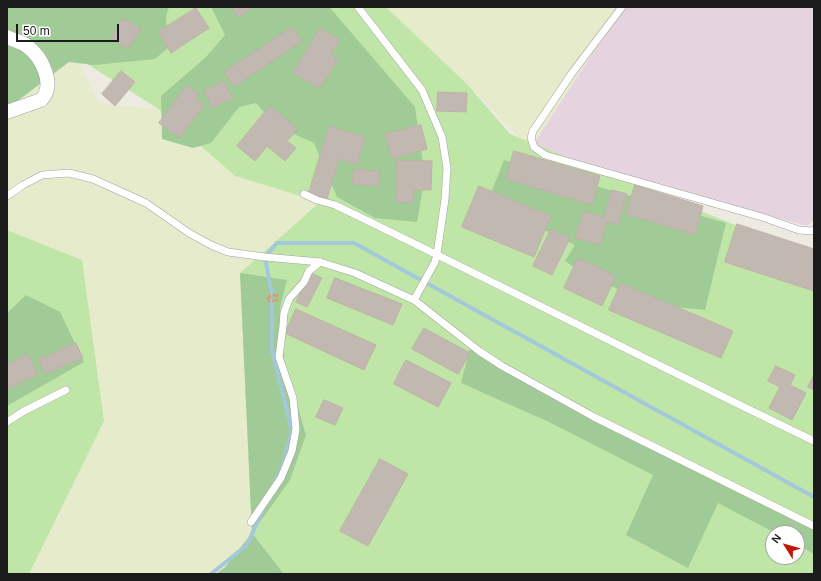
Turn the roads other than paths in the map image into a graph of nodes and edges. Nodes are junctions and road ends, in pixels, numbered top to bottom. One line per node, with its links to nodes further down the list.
1 (358, 7): 8 (lane)
2 (622, 7): 7 (lane)
3 (7, 37): 4 (street)
4 (7, 112)
5 (304, 194): 8 (lane)
6 (7, 196): 9 (lane)
7 (814, 230)
8 (437, 254): 10 (lane); 13 (lane)
9 (320, 262): 10 (lane); 14 (lane)
10 (414, 300): 15 (lane)
11 (66, 390): 12 (lane)
12 (7, 422)
13 (814, 441)
14 (251, 522)
15 (814, 526)

